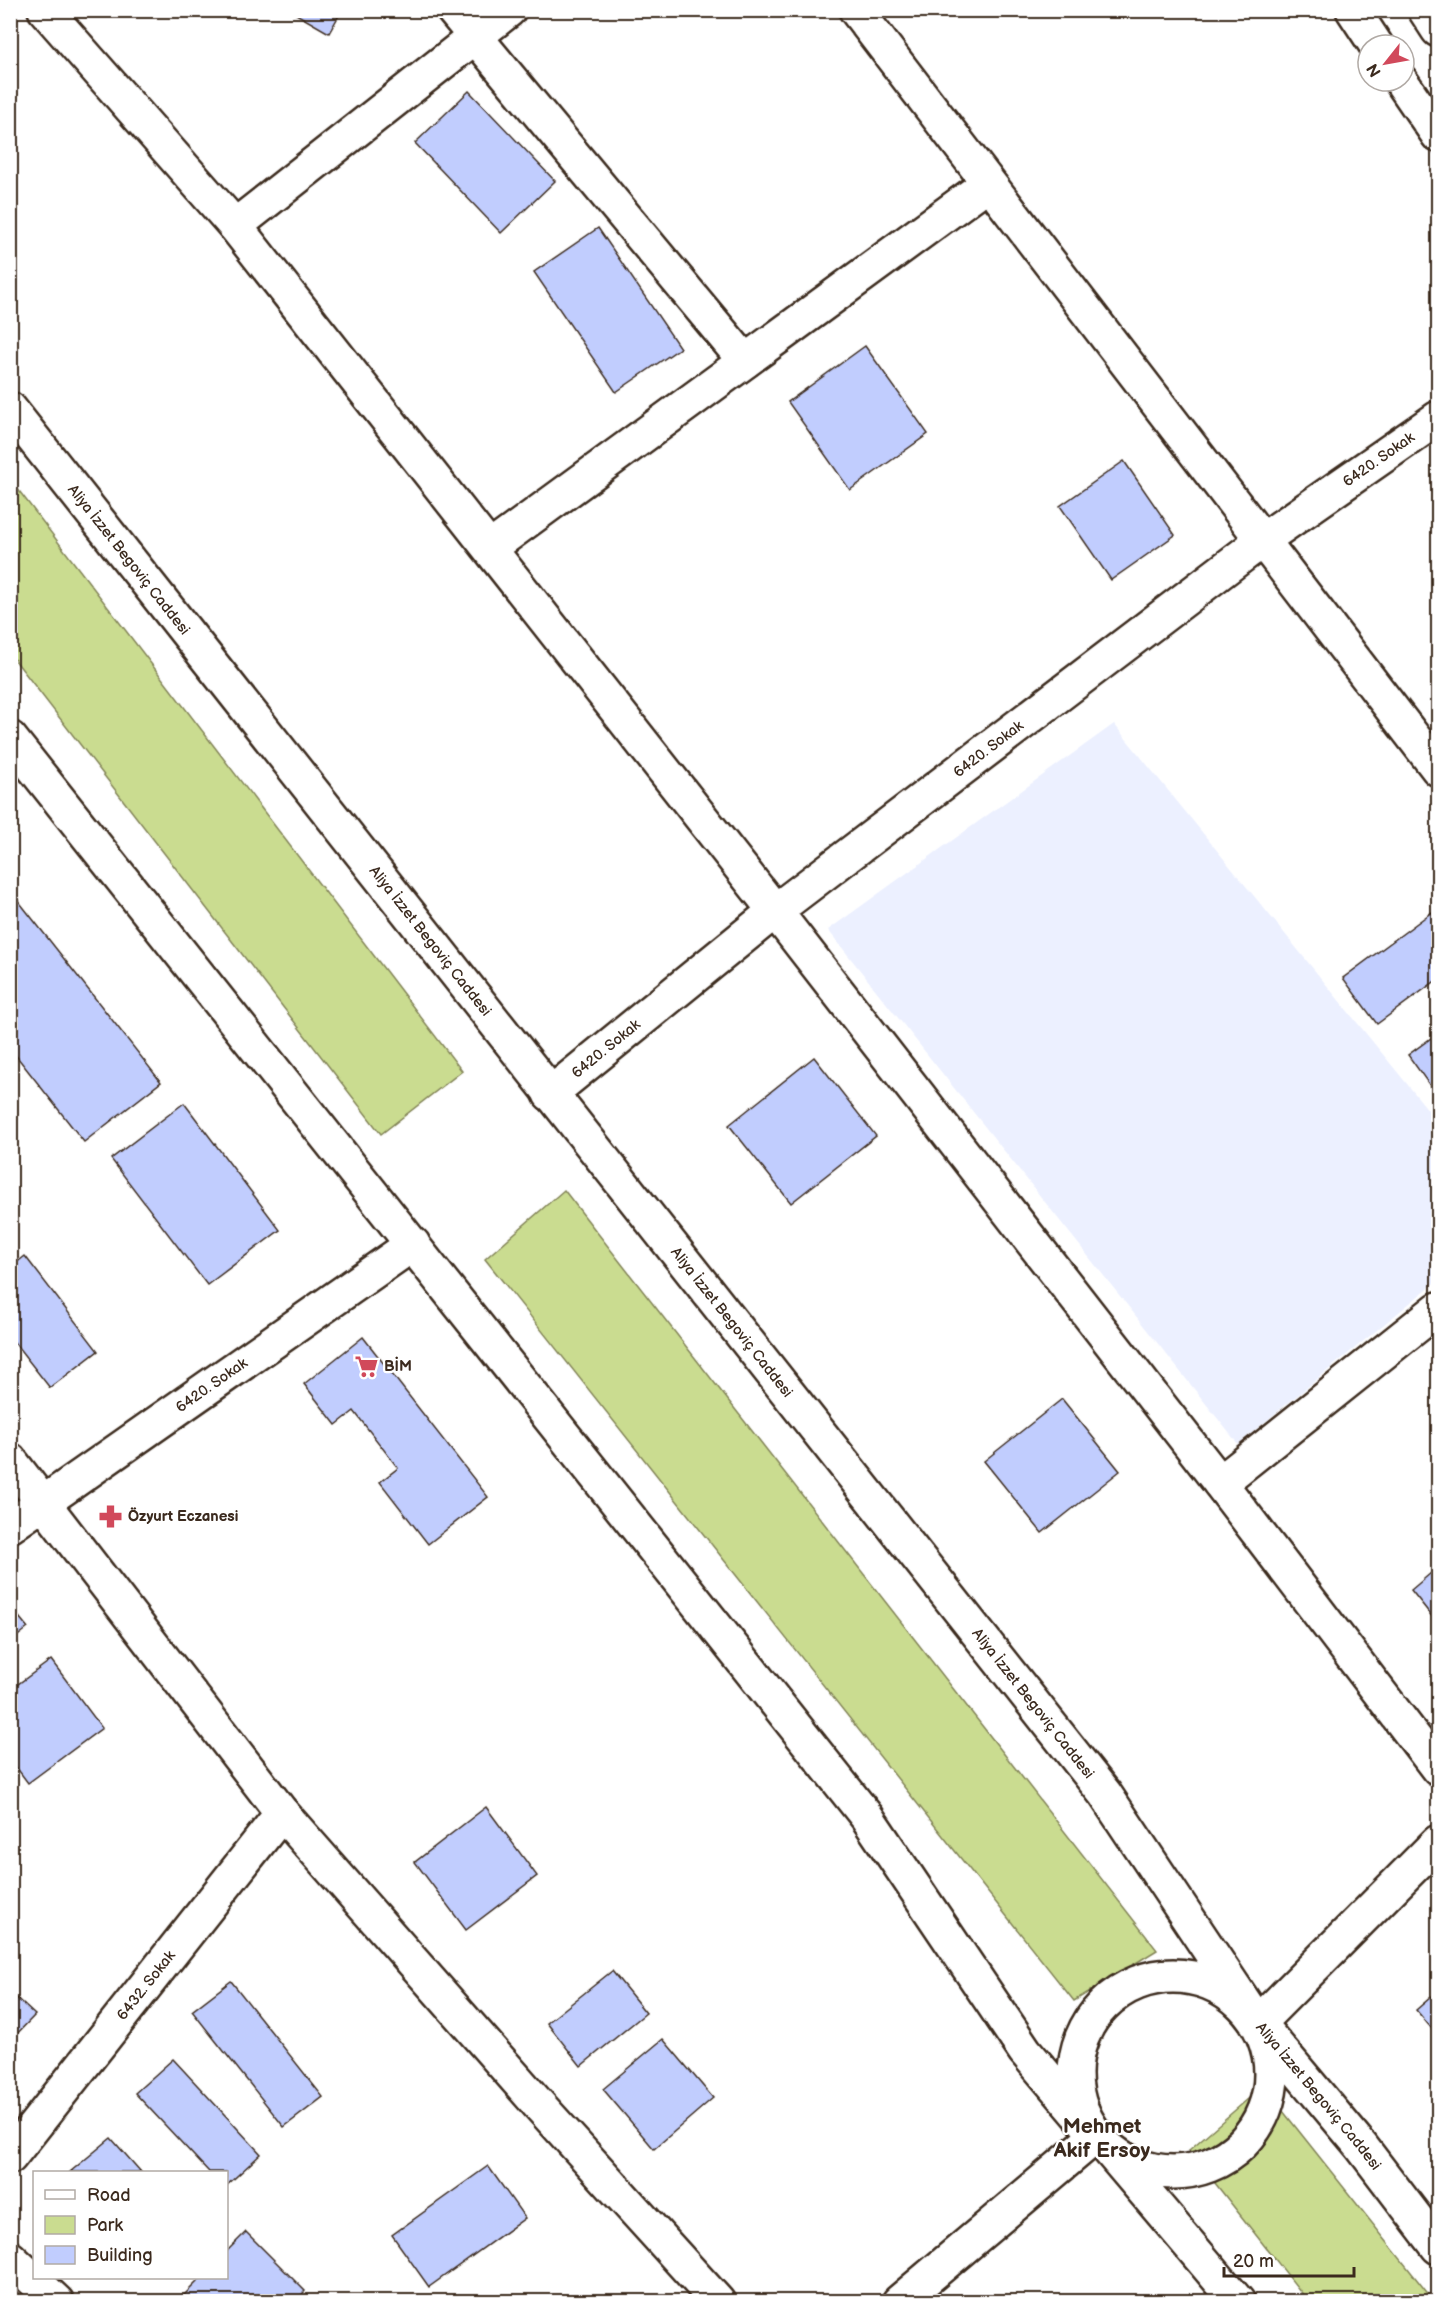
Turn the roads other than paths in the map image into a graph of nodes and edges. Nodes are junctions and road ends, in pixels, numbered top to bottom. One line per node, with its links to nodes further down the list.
1 (45, 10): 13 (street)
2 (453, 10): 9 (street)
3 (509, 10): 9 (street)
4 (856, 10): 12 (street)
5 (1353, 10): 8 (street)
6 (1425, 10): 7 (street)
7 (1438, 30)
8 (1368, 33)
9 (475, 37): 13 (street); 14 (street)
10 (1409, 93): 11 (street)
11 (1438, 135)
12 (987, 184): 14 (street); 17 (street)
13 (235, 226): 18 (street)
14 (745, 361): 18 (street)
15 (10, 408): 22 (street, Aliya İzzet Begoviç Caddesi)
16 (1438, 418): 17 (street, 6420. Sokak)
17 (1264, 539): 20 (street); 21 (street, 6420. Sokak)
18 (490, 548): 21 (street)
19 (10, 738): 23 (street)
20 (1438, 769)
21 (776, 911): 22 (street, 6420. Sokak); 26 (street)
22 (550, 1094): 32 (street, Aliya İzzet Begoviç Caddesi)
23 (413, 1244): 27 (street, 6420. Sokak); 33 (street)
24 (1438, 1309): 26 (street)
25 (10, 1460): 27 (street)
26 (1220, 1483): 29 (street)
27 (43, 1504): 28 (street, 6420. Sokak); 30 (street)
28 (10, 1526)
29 (1438, 1769)
30 (282, 1813): 34 (street, 6432. Sokak); 38 (street)
31 (1438, 1842): 32 (street)
32 (1258, 2023): 33 (street); 33 (street); 35 (street, Aliya İzzet Begoviç Caddesi)
33 (1096, 2136): 39 (street); 40 (street)
34 (10, 2157)
35 (1438, 2247)
36 (10, 2258): 37 (street)
37 (57, 2301)
38 (718, 2301)
39 (899, 2301)
40 (1238, 2301)

